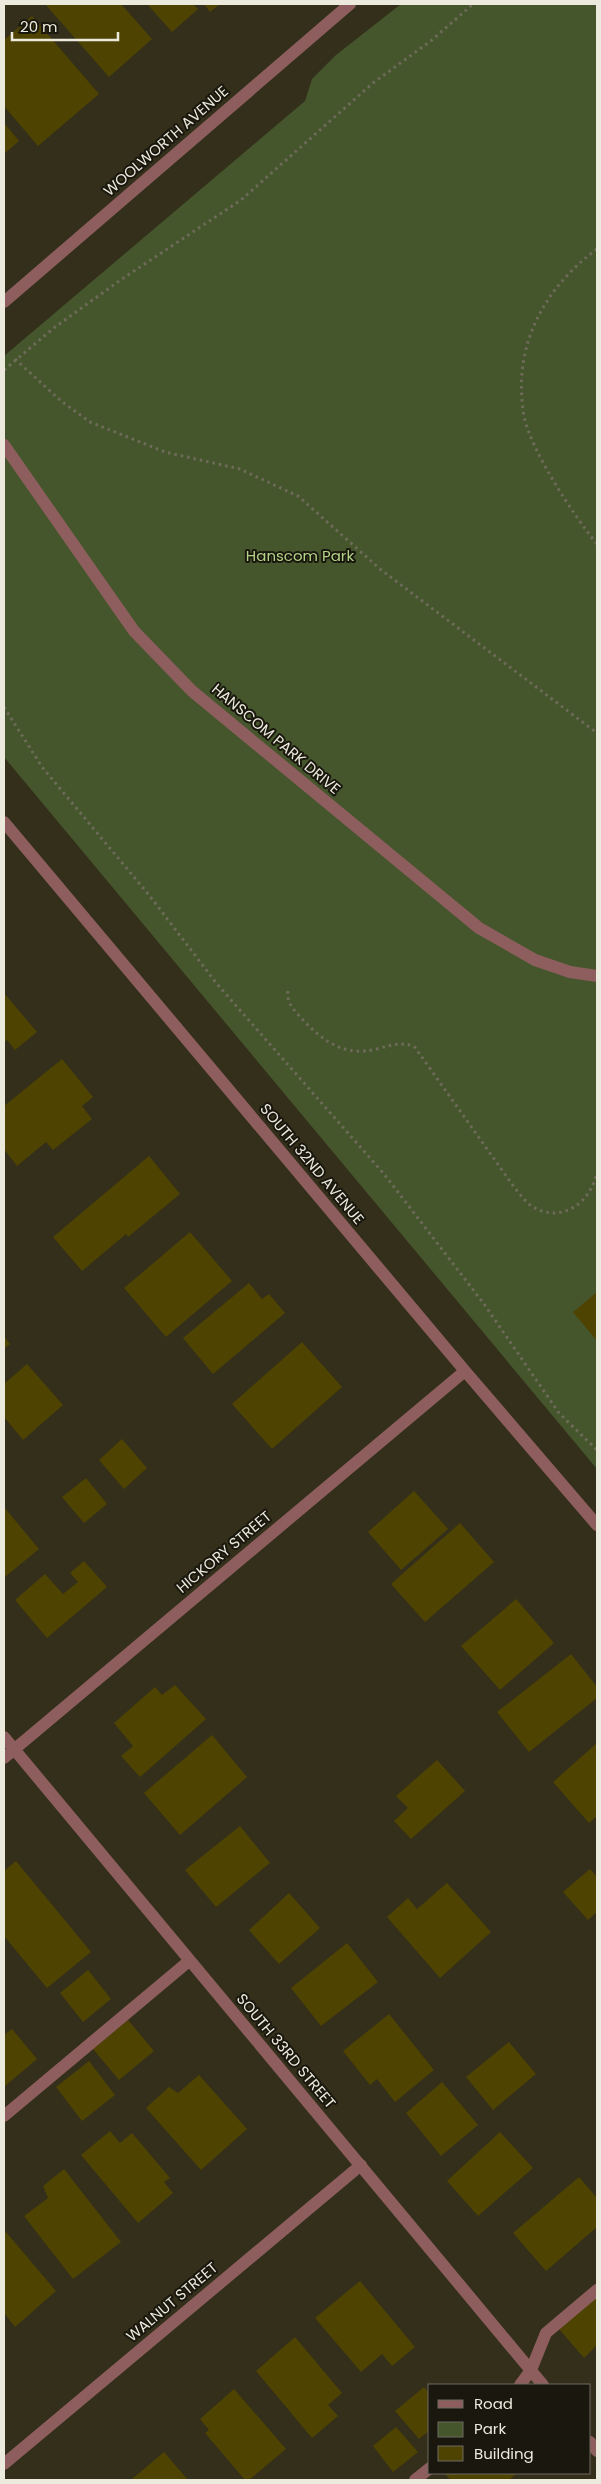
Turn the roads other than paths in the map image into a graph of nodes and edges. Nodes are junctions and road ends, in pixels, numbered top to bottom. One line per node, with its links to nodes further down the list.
1 (350, 4): 2 (street, WOOLWORTH AVENUE)
2 (4, 302)
3 (4, 445): 5 (street, HANSCOM PARK DRIVE)
4 (4, 822): 6 (street, SOUTH 32ND AVENUE)
5 (597, 976)
6 (465, 1371): 7 (street, SOUTH 32ND AVENUE); 9 (street, HICKORY STREET)
7 (597, 1525)
8 (4, 1737): 9 (street, SOUTH 33RD STREET)
9 (14, 1749): 10 (street, HICKORY STREET); 11 (street, SOUTH 33RD STREET)
10 (4, 1758)
11 (189, 1961): 12 (street); 13 (street, SOUTH 33RD STREET)
12 (4, 2116)
13 (361, 2165): 15 (street, SOUTH 33RD STREET); 18 (street, WALNUT STREET)
14 (597, 2290): 15 (street)
15 (531, 2370): 16 (street); 17 (street, SOUTH 33RD STREET)
16 (521, 2384)
17 (542, 2384)
18 (4, 2464)
19 (428, 2470): 20 (street)
20 (415, 2480)

